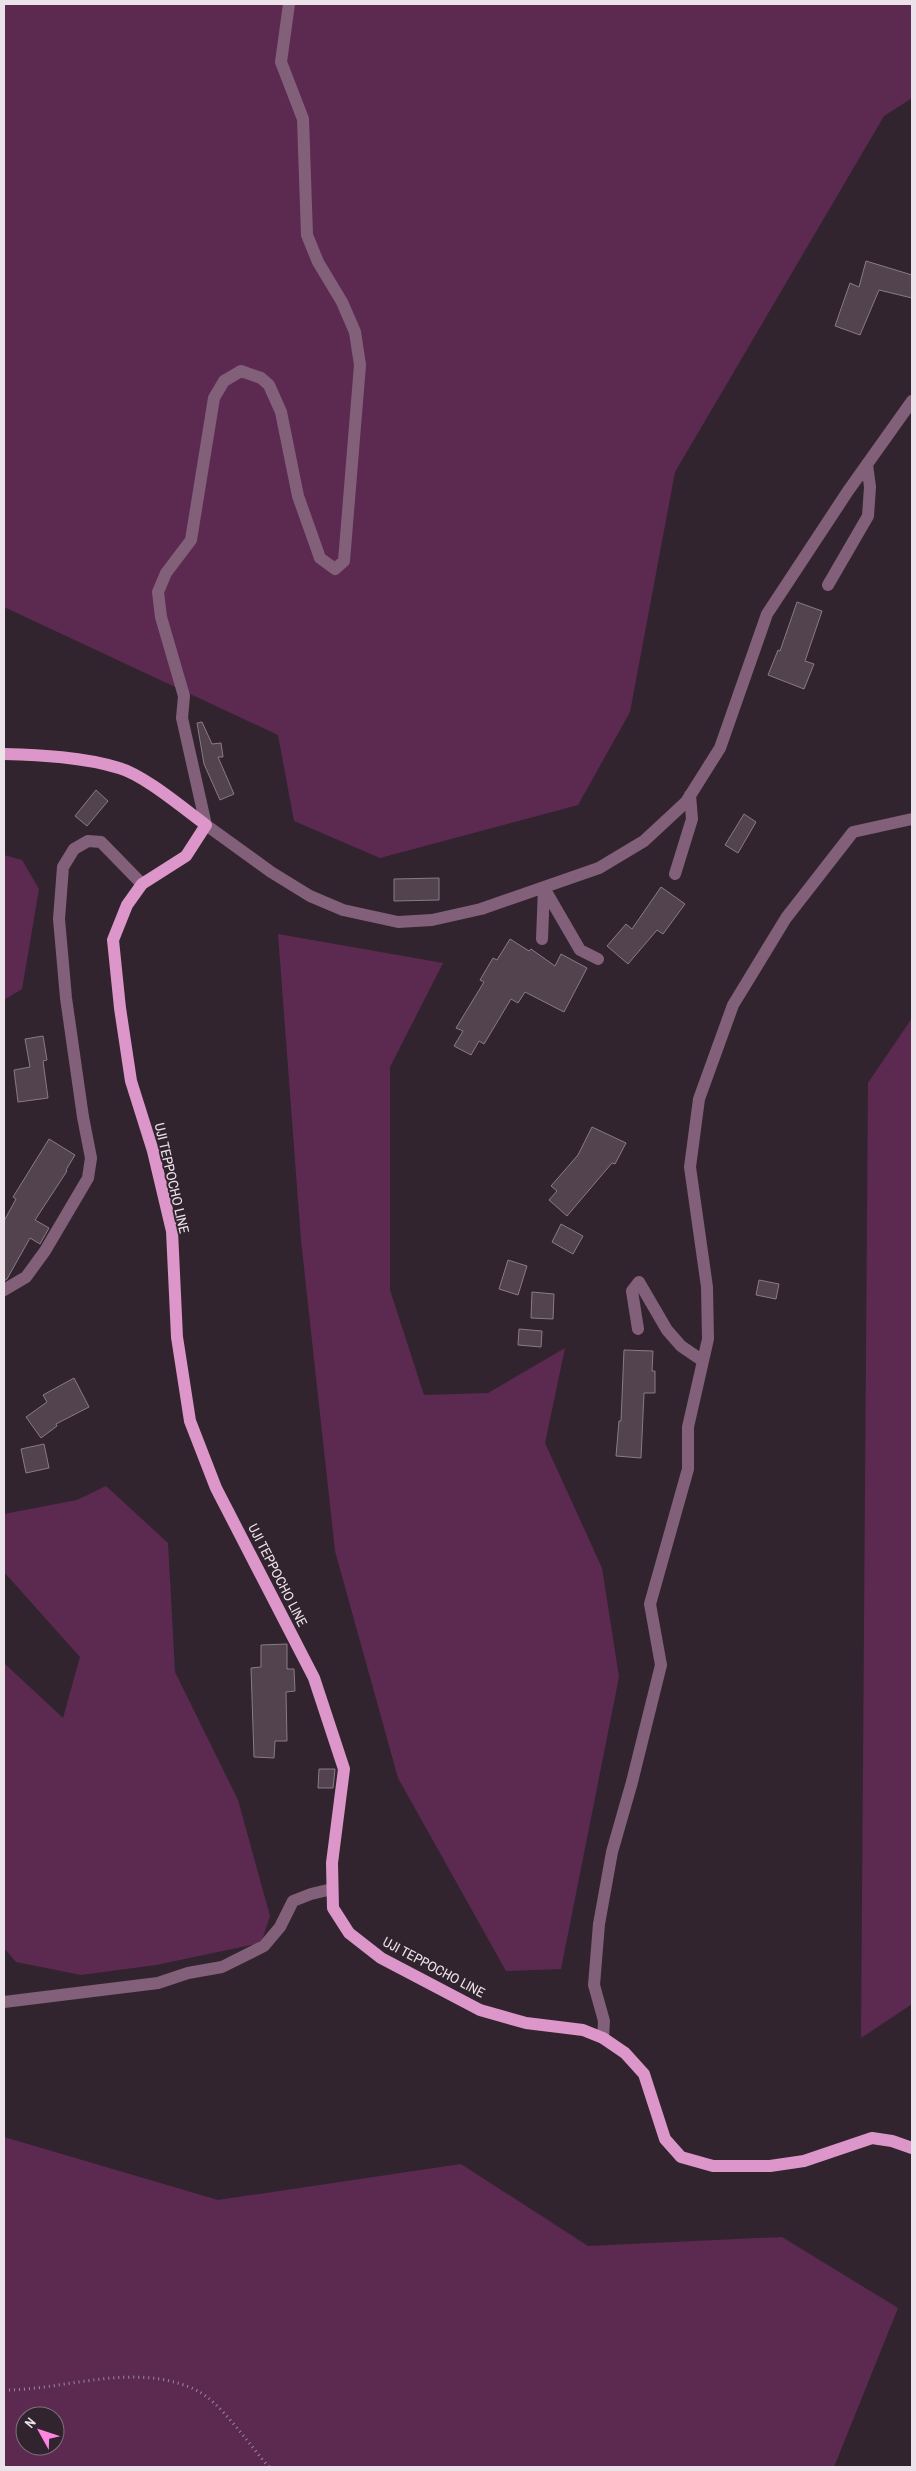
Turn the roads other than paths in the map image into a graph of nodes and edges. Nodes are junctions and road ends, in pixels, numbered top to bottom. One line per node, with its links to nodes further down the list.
1 (289, 4): 8 (street)
2 (912, 401): 3 (street)
3 (867, 464): 4 (street); 6 (street)
4 (828, 585)
5 (4, 754): 8 (main road)
6 (690, 796): 9 (street); 11 (street)
7 (912, 819): 16 (street)
8 (206, 826): 10 (main road, UJI TEPPOCHO LINE); 11 (street)
9 (675, 874)
10 (142, 884): 14 (street); 17 (main road, UJI TEPPOCHO LINE)
11 (544, 888): 12 (street); 13 (street)
12 (542, 939)
13 (598, 959)
14 (4, 1290)
15 (638, 1329): 16 (street)
16 (703, 1361): 19 (street)
17 (332, 1889): 18 (street); 19 (main road, UJI TEPPOCHO LINE)
18 (4, 2002)
19 (603, 2038): 20 (main road, UJI TEPPOCHO LINE)
20 (912, 2148)

